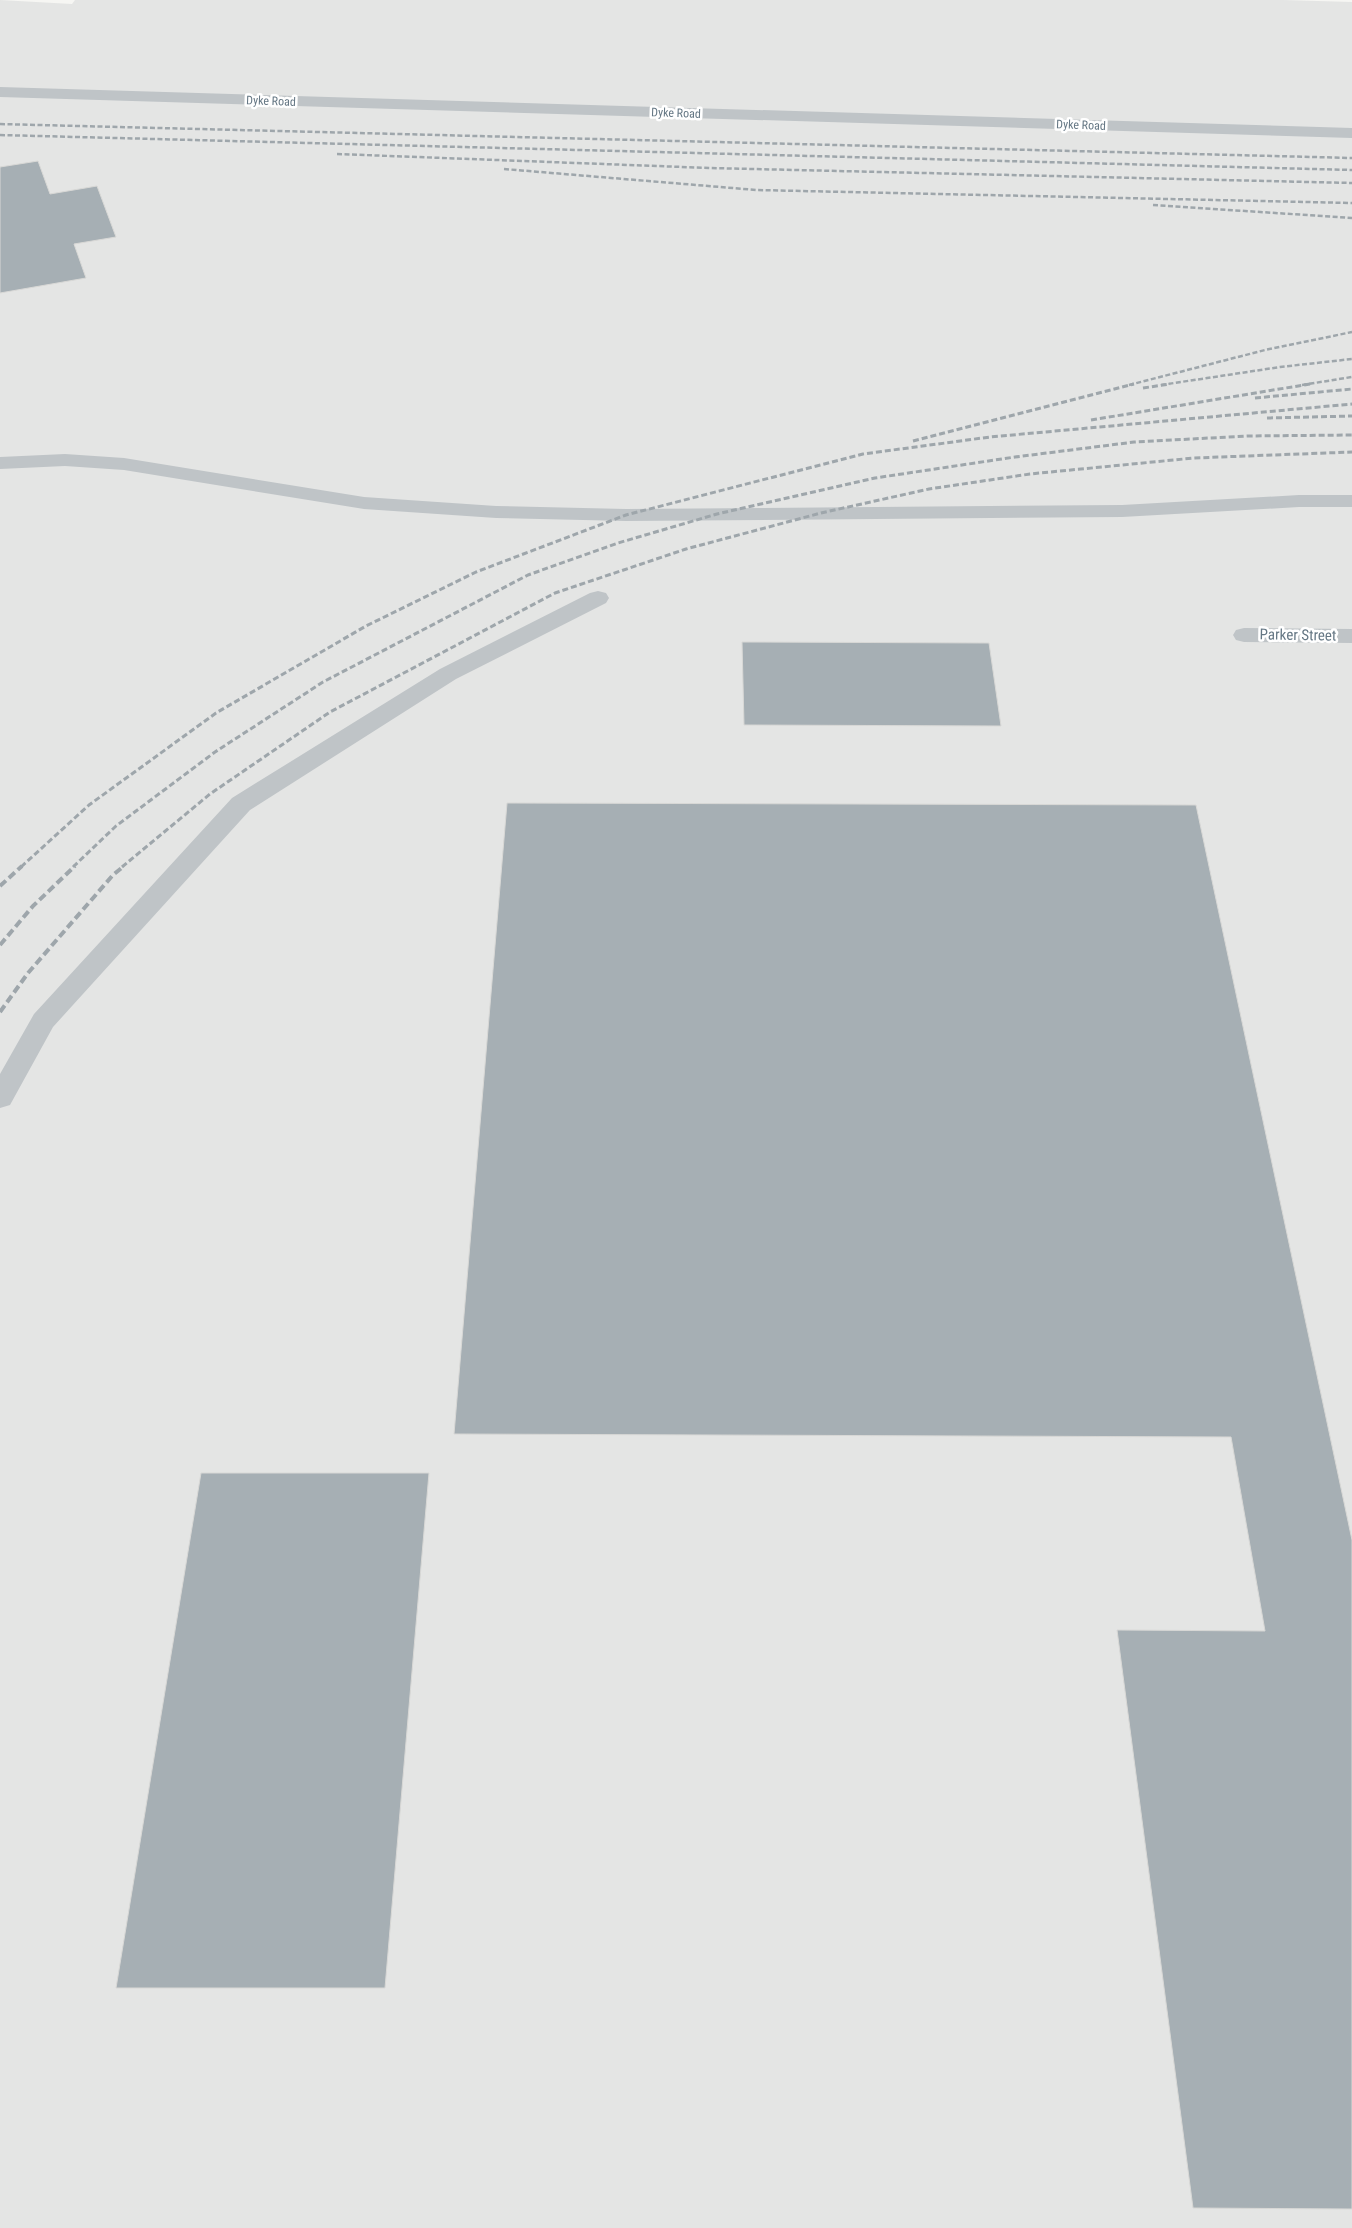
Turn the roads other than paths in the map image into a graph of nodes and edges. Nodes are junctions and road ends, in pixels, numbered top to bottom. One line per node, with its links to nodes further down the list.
1 (0, 92): 2 (street, Dyke Road)
2 (1352, 133)
3 (0, 463): 4 (street)
4 (1352, 501)
5 (598, 598): 8 (street)
6 (1244, 635): 7 (street, Parker Street)
7 (1352, 636)
8 (0, 1098)

